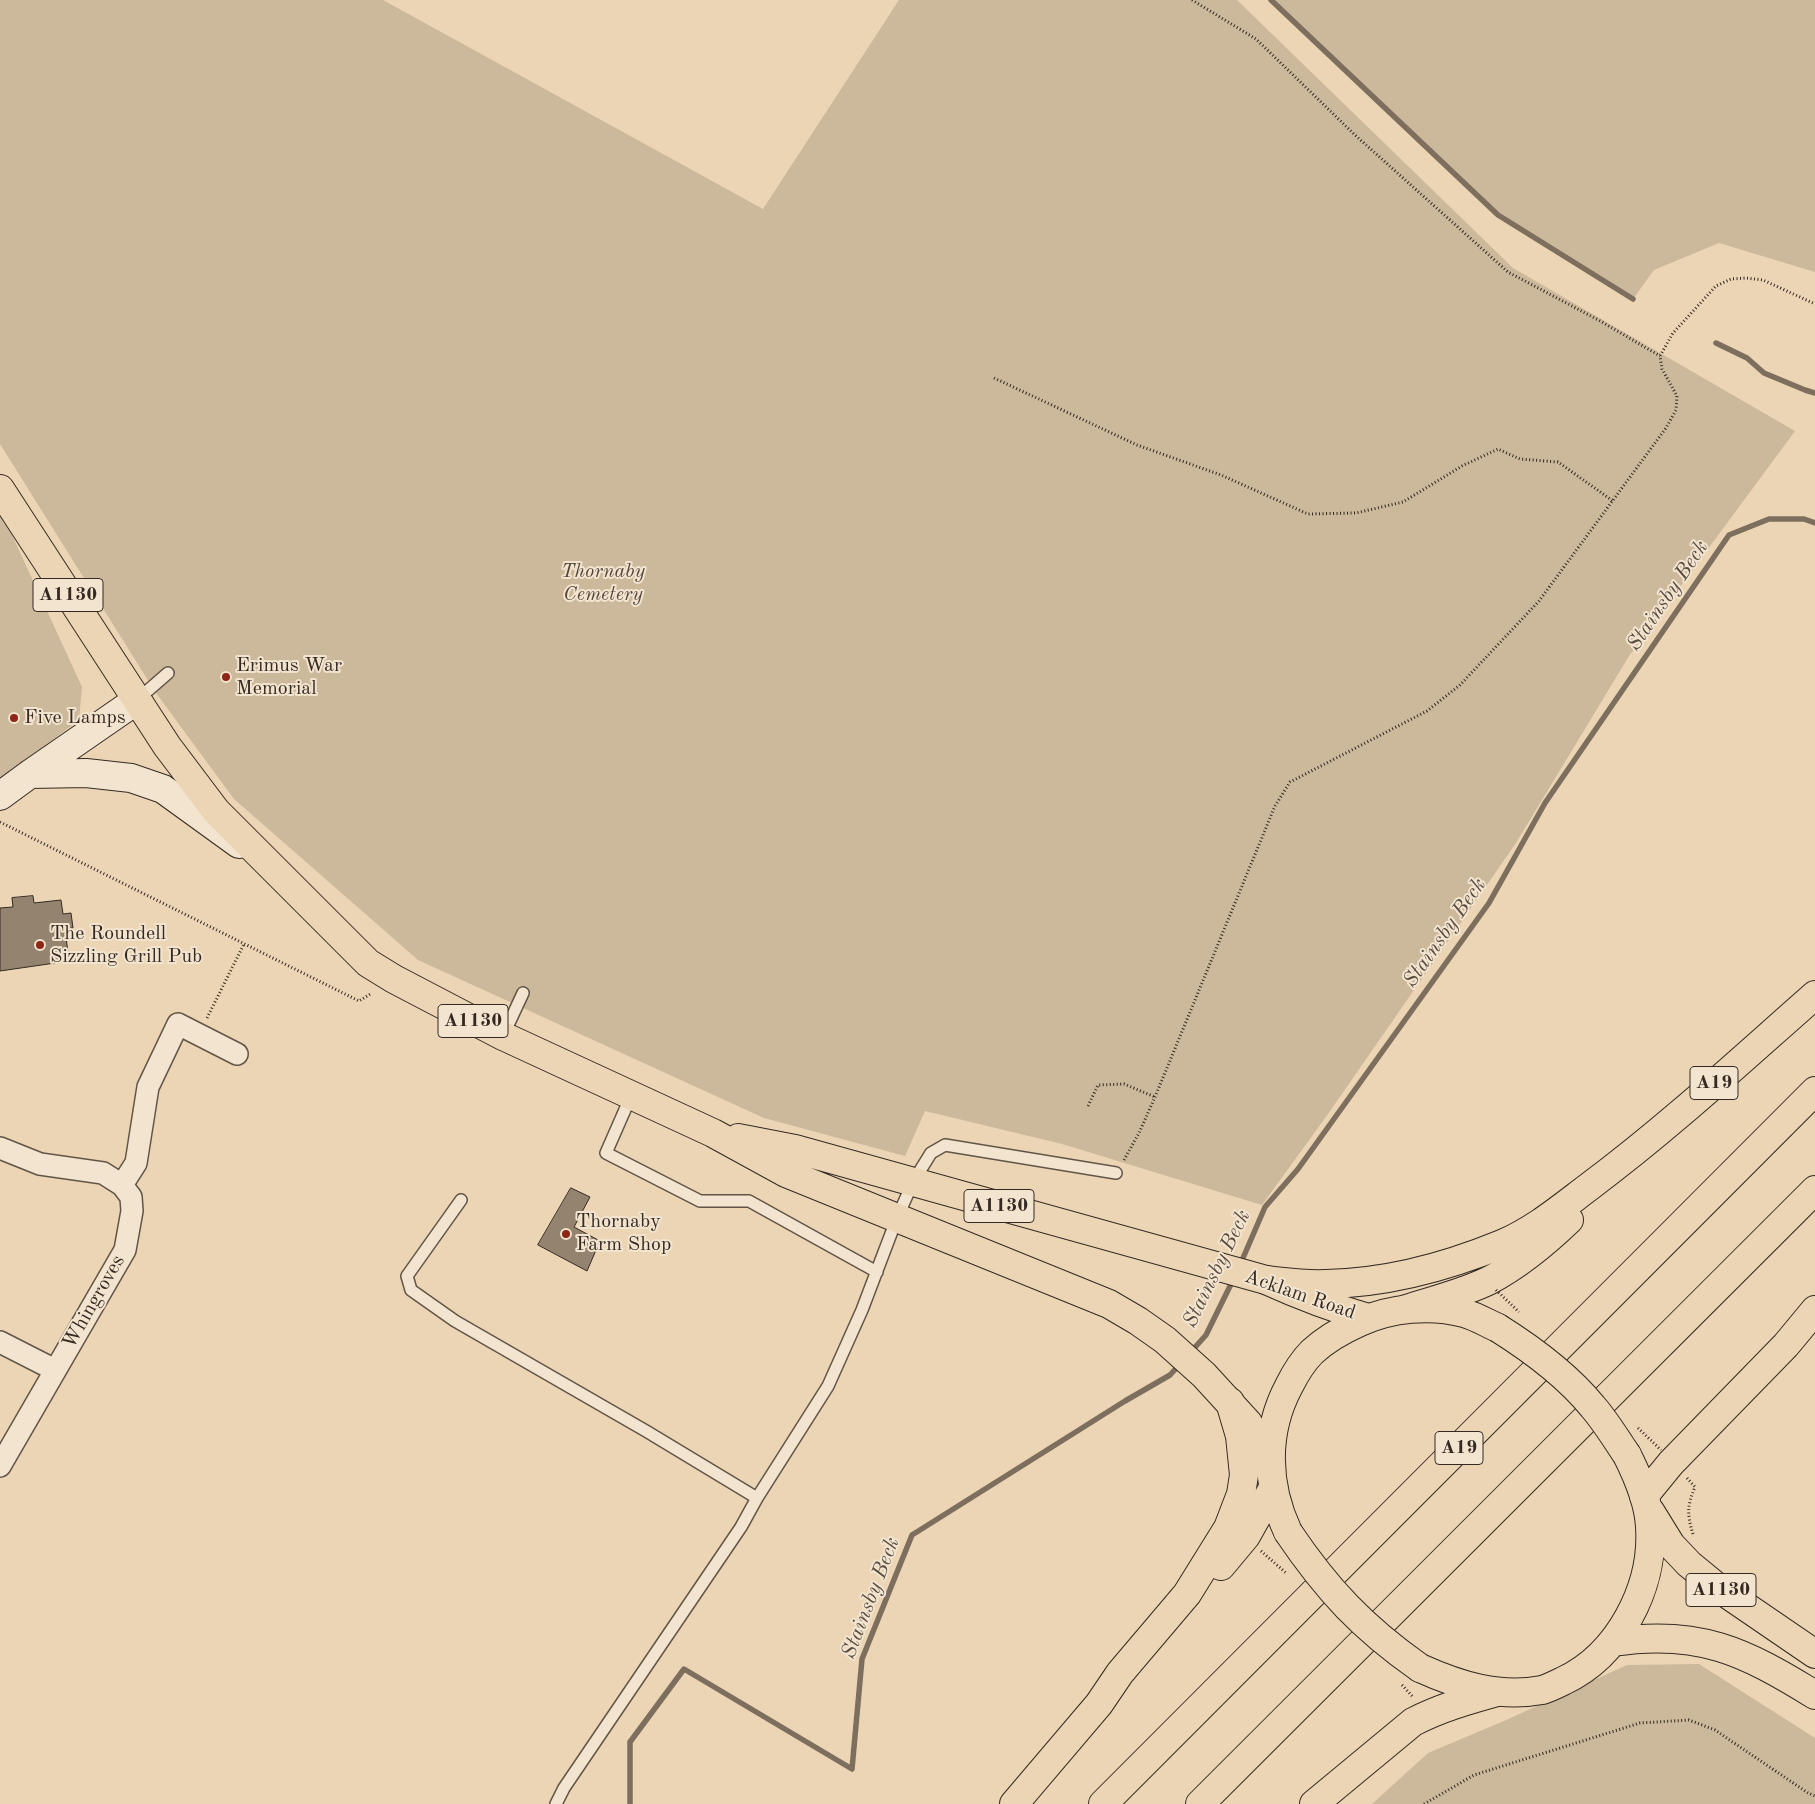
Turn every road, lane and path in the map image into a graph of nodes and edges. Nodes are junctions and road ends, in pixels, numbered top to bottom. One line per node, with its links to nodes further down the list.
1 (1192, 0): 3 (path)
2 (1815, 304): 3 (path)
3 (1660, 356): 6 (path)
4 (994, 378): 6 (path)
5 (0, 490): 8 (main road, A1130)
6 (1613, 501): 22 (path)
7 (168, 673): 8 (lane)
8 (137, 700): 9 (street); 12 (main road, A1130)
9 (30, 774): 10 (street); 12 (street)
10 (0, 796)
11 (0, 822): 13 (path)
12 (265, 862): 14 (main road, A1130)
13 (244, 944): 14 (path); 17 (path)
14 (394, 980): 18 (main road, A1130)
15 (523, 992): 18 (lane)
16 (1815, 995): 26 (main road, A19)
17 (199, 1034): 19 (street); 29 (street)
18 (503, 1036): 21 (main road, A1130)
19 (237, 1054)
20 (1815, 1091): 57 (main road, A19)
21 (631, 1096): 24 (main road, A1130); 33 (lane)
22 (1155, 1097): 23 (path); 27 (path)
23 (1088, 1106)
24 (713, 1133): 28 (main road, A1130); 32 (main road, A1130)
25 (0, 1148): 29 (street)
26 (1612, 1169): 34 (main road, A19); 35 (main road, A19)
27 (1116, 1173): 28 (lane)
28 (913, 1182): 32 (lane); 34 (main road, Acklam Road / A1130)
29 (122, 1185): 39 (street, Whingroves)
30 (1815, 1190): 58 (main road)
31 (461, 1200): 44 (lane)
32 (897, 1218): 33 (lane); 40 (main road, A1130)
33 (877, 1272): 44 (lane)
34 (1260, 1279): 37 (main road, Acklam Road / A1130)
35 (1406, 1309): 37 (main road); 45 (main road, bridge)
36 (1815, 1310): 41 (main road)
37 (1368, 1318): 43 (main road)
38 (0, 1342): 39 (street)
39 (55, 1370): 42 (street, Whingroves)
40 (1230, 1402): 43 (main road, A1130); 47 (main road)
41 (1666, 1456): 45 (main road); 46 (path)
42 (0, 1466)
43 (1271, 1478): 47 (main road); 51 (main road, bridge)
44 (757, 1498): 55 (lane)
45 (1645, 1501): 48 (main road); 49 (main road, A1130)
46 (1694, 1538)
47 (1187, 1594): 56 (main road)
48 (1613, 1642): 51 (main road); 52 (main road)
49 (1815, 1654)
50 (1395, 1679): 53 (path)
51 (1497, 1692): 53 (main road)
52 (1815, 1695)
53 (1430, 1713): 59 (main road)
54 (1815, 1796): 60 (path)
55 (556, 1804)
56 (1014, 1804)
57 (1103, 1804)
58 (1200, 1804)
59 (1314, 1804)
60 (1424, 1804)

